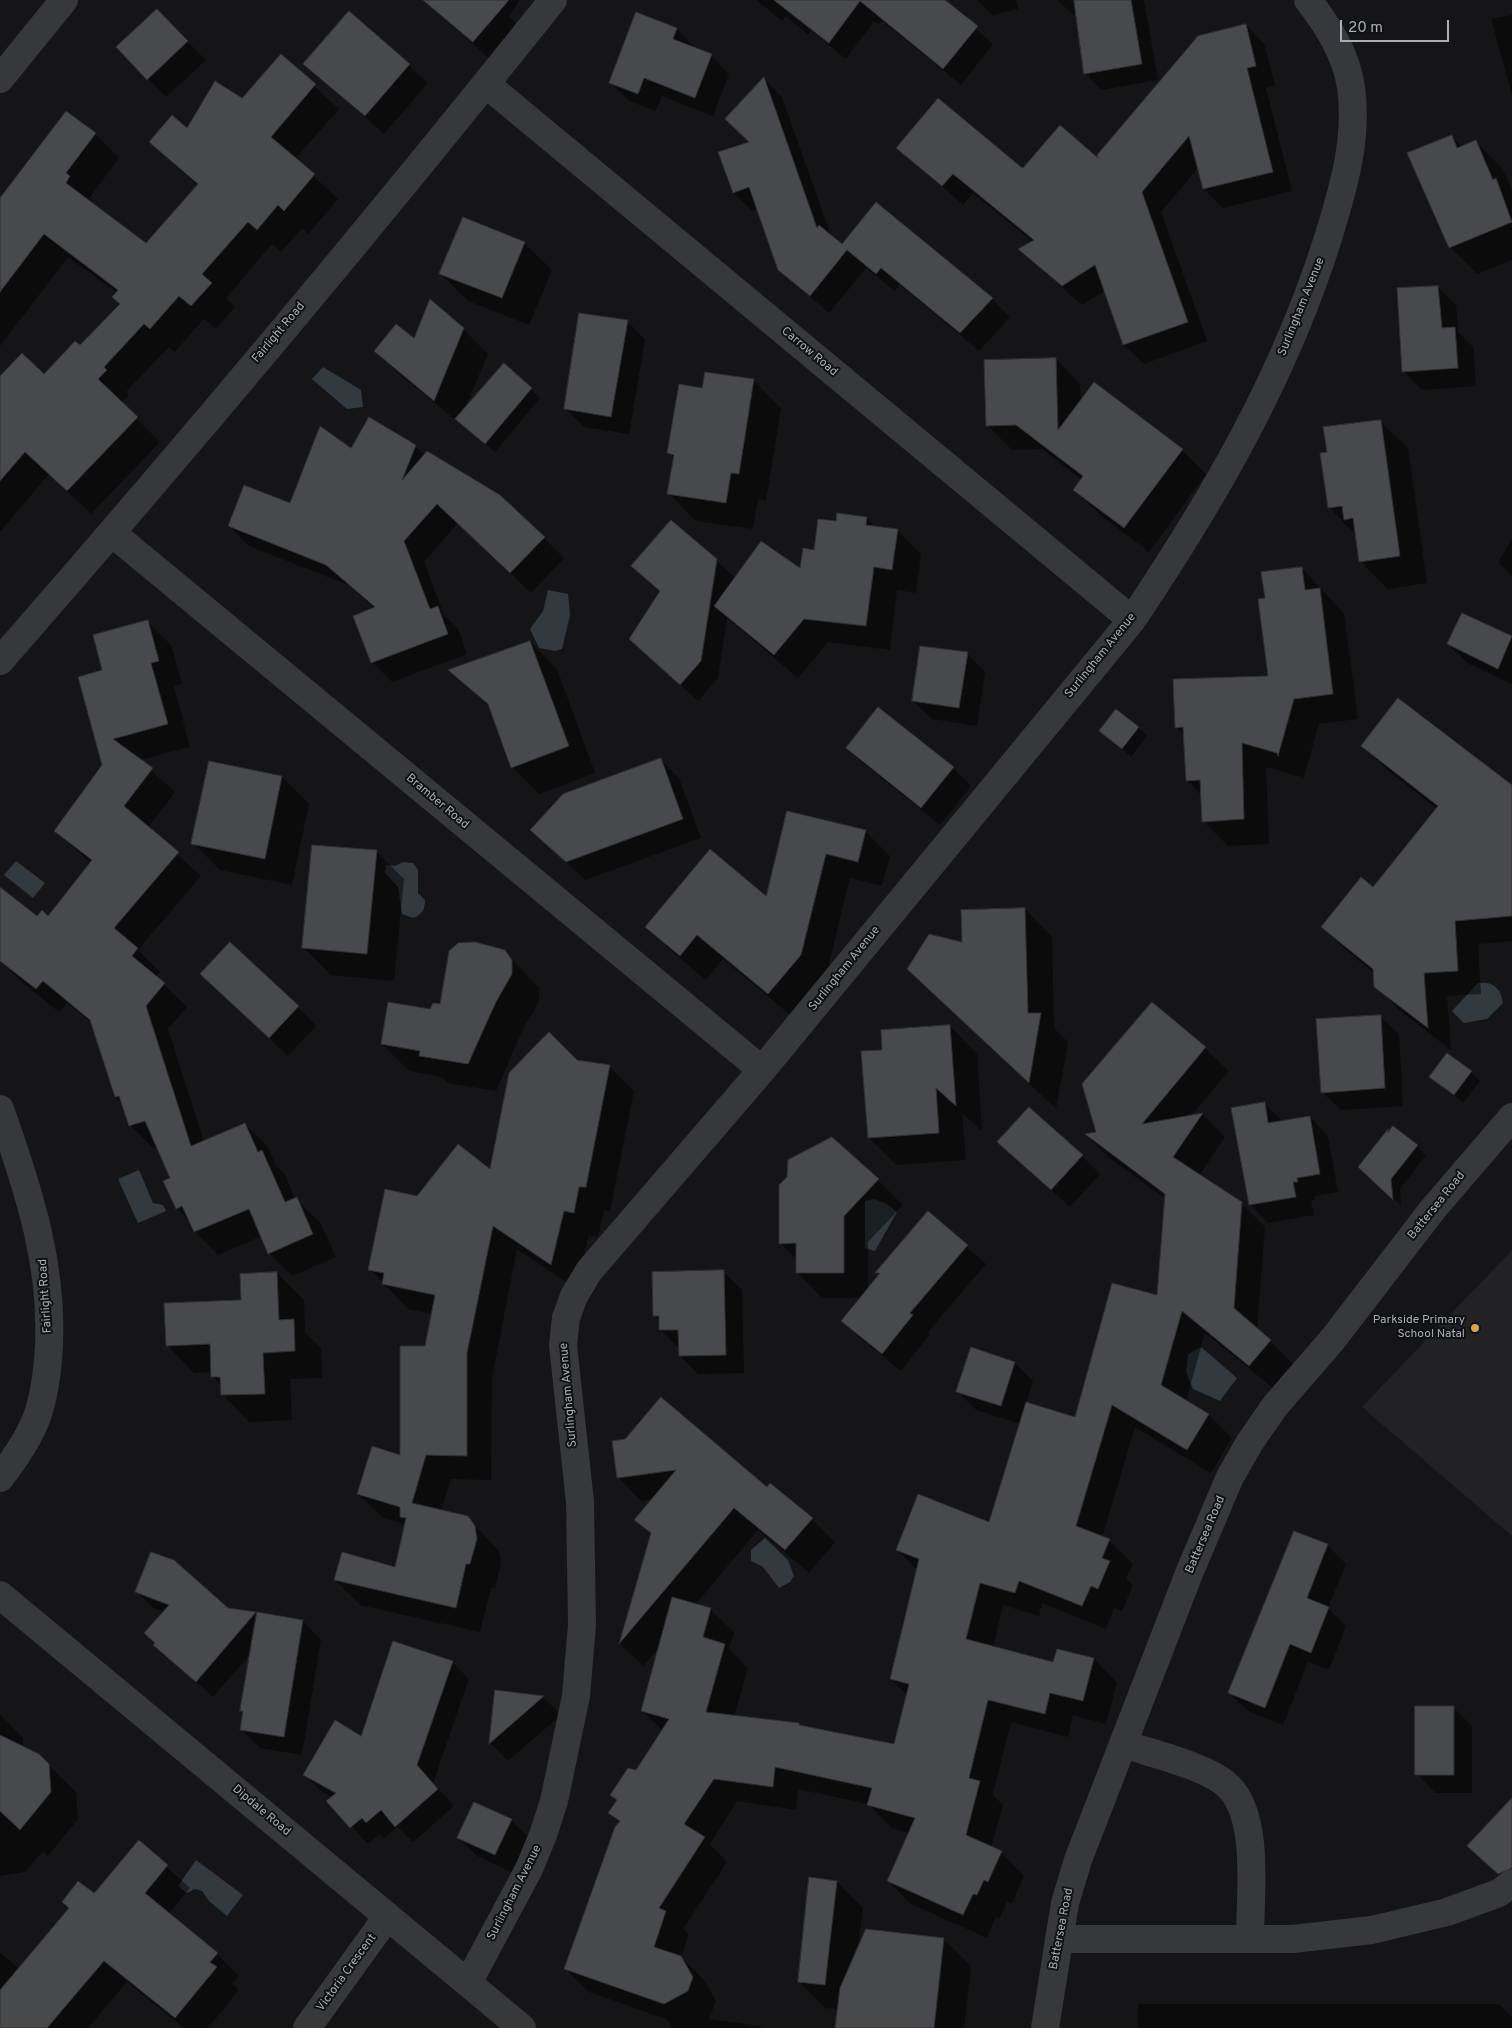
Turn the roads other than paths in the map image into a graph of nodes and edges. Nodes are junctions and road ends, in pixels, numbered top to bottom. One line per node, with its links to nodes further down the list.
1 (553, 0): 5 (street, Fairlight Road)
2 (1308, 0): 7 (street, Surlingham Avenue)
3 (58, 3): 4 (street)
4 (0, 79)
5 (486, 84): 6 (street, Fairlight Road); 7 (street, Carrow Road)
6 (112, 533): 8 (street, Fairlight Road); 9 (street, Bramber Road)
7 (1132, 620): 9 (street, Surlingham Avenue)
8 (0, 661)
9 (762, 1070): 19 (street, Surlingham Avenue)
10 (0, 1109): 12 (street, Fairlight Road)
11 (1512, 1117): 14 (street, Battersea Road)
12 (0, 1478)
13 (0, 1595): 16 (street, Dipdale Road)
14 (1123, 1744): 17 (street); 18 (street, Battersea Road)
15 (1512, 1882): 17 (street)
16 (387, 1917): 19 (street, Dipdale Road); 20 (street, Victoria Crescent)
17 (1250, 1938): 18 (street)
18 (1059, 1939): 22 (street, Battersea Road)
19 (468, 1983): 21 (street, Dipdale Road)
20 (307, 2028)
21 (522, 2028)
22 (1045, 2028)

